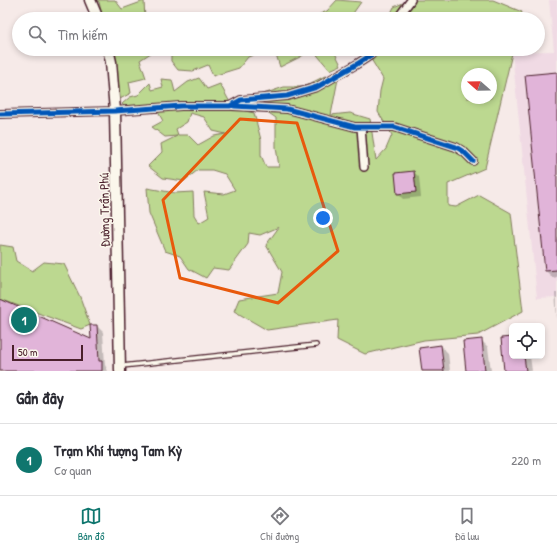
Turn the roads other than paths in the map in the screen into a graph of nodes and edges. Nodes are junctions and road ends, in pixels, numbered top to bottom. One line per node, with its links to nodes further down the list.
1 (90, 0): 3 (main road)
2 (411, 0): 4 (street)
3 (95, 12)
4 (402, 12)
5 (110, 56): 8 (main road, Đường Trần Phú)
6 (369, 56): 7 (street)
7 (230, 106): 8 (street); 10 (street)
8 (115, 111): 9 (street); 14 (main road, Đường Trần Phú)
9 (0, 114)
10 (361, 127): 11 (street); 12 (street)
11 (473, 161)
12 (364, 167)
13 (316, 345): 14 (lane)
14 (119, 368)

